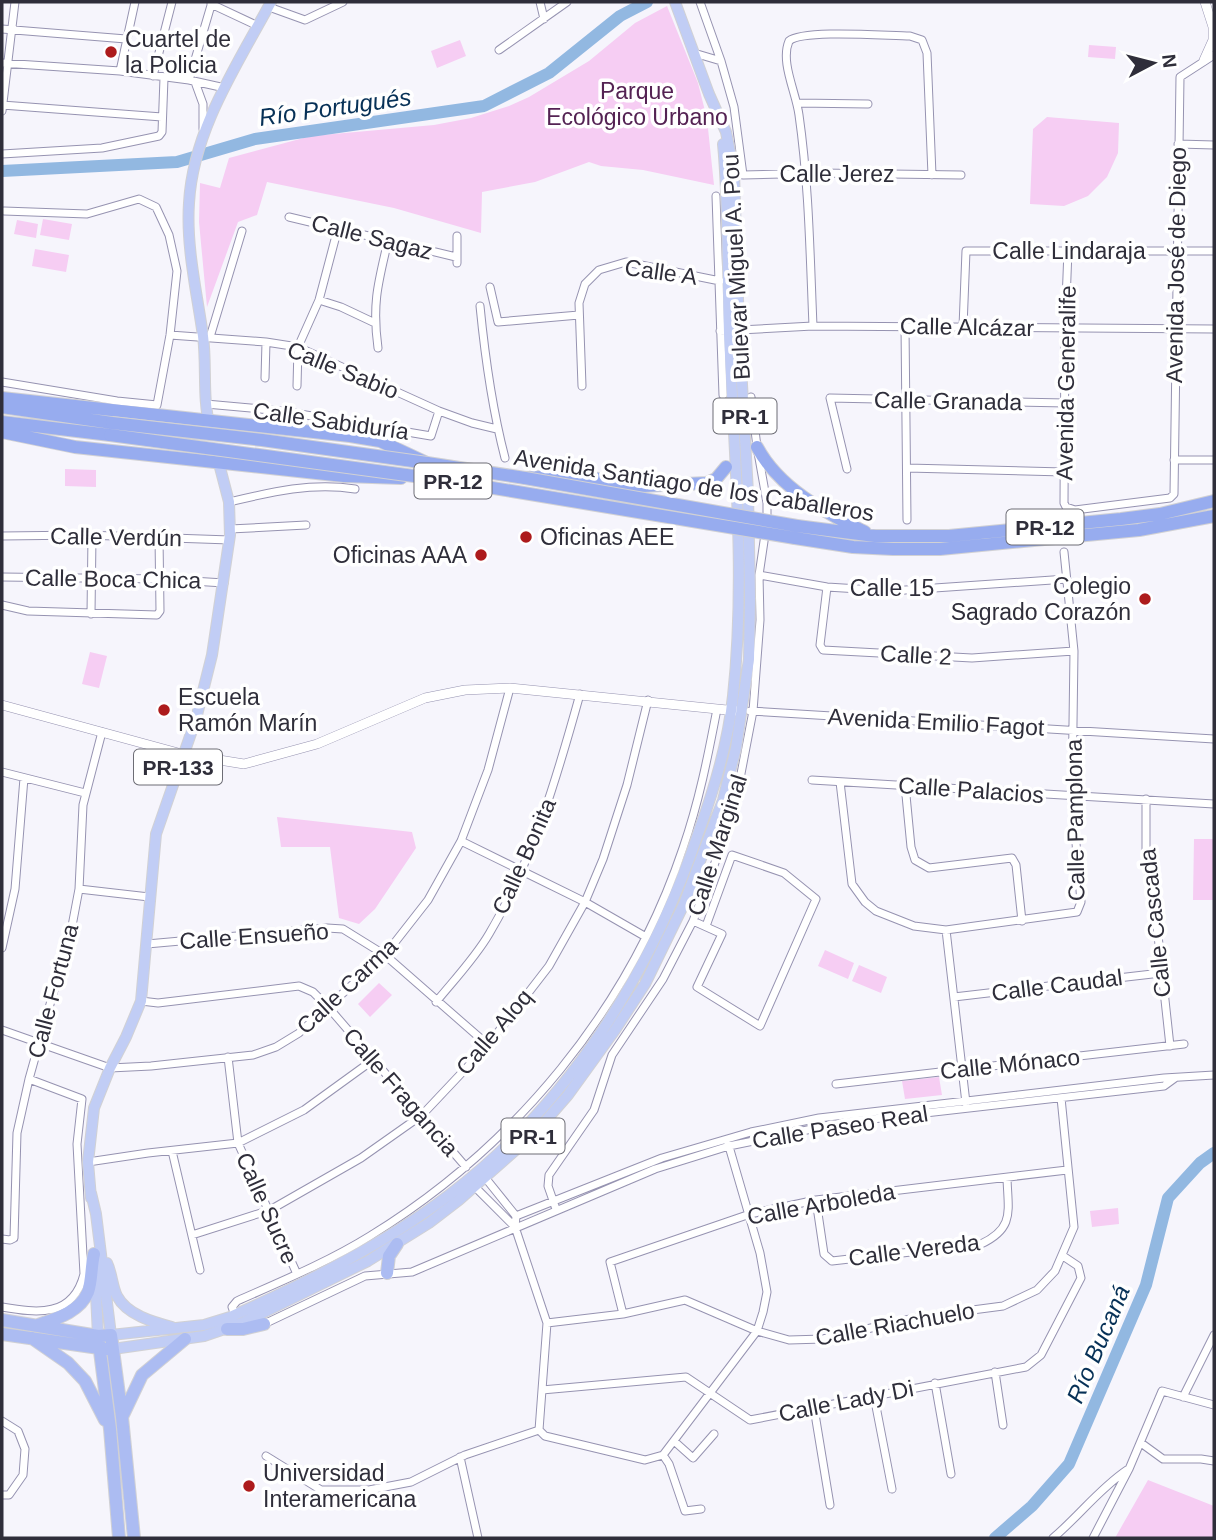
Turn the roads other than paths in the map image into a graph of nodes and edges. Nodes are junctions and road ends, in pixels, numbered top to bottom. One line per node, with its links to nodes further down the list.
1 (15, 2): 16 (street)
2 (135, 2): 17 (street)
3 (172, 2): 25 (street)
4 (343, 2): 11 (street)
5 (540, 2): 12 (street)
6 (568, 2): 12 (street)
7 (675, 2): 19 (main road, Bulevar Miguel A. Pou / PR-1)
8 (699, 2): 22 (street)
9 (1205, 2): 14 (street)
10 (211, 3): 13 (street); 27 (street)
11 (270, 4): 13 (main road, PR-133)
12 (544, 19): 18 (street)
13 (258, 26): 28 (main road, PR-133)
14 (1214, 28): 21 (street)
15 (2, 29): 16 (street)
16 (11, 29): 17 (street); 23 (street)
17 (126, 39): 24 (street)
18 (499, 50)
19 (694, 53): 22 (street); 62 (main road, Bulevar Miguel A. Pou / PR-1)
20 (1214, 55): 21 (street, Avenida José de Diego)
21 (1205, 60): 34 (street, Avenida José de Diego)
22 (721, 61): 37 (street, Calle Jerez)
23 (4, 64): 24 (street); 31 (street)
24 (120, 71): 25 (street)
25 (153, 76): 26 (street)
26 (164, 78): 27 (street); 33 (street)
27 (192, 81): 28 (street); 32 (street)
28 (226, 88): 32 (main road, PR-133)
29 (798, 103): 30 (street); 37 (street); 38 (street)
30 (868, 104)
31 (2, 107): 33 (street)
32 (206, 116): 64 (main road, PR-133)
33 (162, 117): 36 (street)
34 (1178, 144): 35 (street); 48 (street, Avenida José de Diego)
35 (1214, 145)
36 (2, 153)
37 (807, 173): 38 (street, Calle Jerez); 56 (street)
38 (932, 175): 39 (street, Calle Jerez)
39 (961, 176)
40 (716, 196): 50 (street)
41 (4, 211): 63 (street)
42 (289, 217): 43 (street, Calle Sagaz)
43 (338, 228): 46 (street, Calle Sagaz); 52 (street)
44 (242, 231): 64 (street)
45 (457, 236): 46 (street, Calle Sagaz)
46 (388, 241): 55 (street)
47 (1068, 250): 48 (street, Calle Lindaraja); 58 (street, Calle Lindaraja); 59 (street, Avenida Generalife)
48 (1177, 251): 49 (street, Calle Lindaraja); 60 (street, Avenida José de Diego)
49 (1214, 251)
50 (720, 281): 54 (street, Calle A); 62 (street)
51 (489, 287): 54 (street)
52 (319, 300): 55 (street); 66 (street)
53 (480, 306): 83 (street)
54 (579, 315): 71 (street, Calle A)
55 (375, 323): 67 (street)
56 (813, 326): 57 (street, Calle Alcázar); 62 (street, Calle Alcázar)
57 (905, 327): 58 (street, Calle Alcázar); 75 (street)
58 (963, 327): 59 (street, Calle Alcázar)
59 (1065, 328): 60 (street, Calle Alcázar); 76 (street, Avenida Generalife)
60 (1174, 328): 61 (street, Calle Alcázar); 87 (street, Avenida José de Diego)
61 (1214, 329)
62 (729, 331): 72 (street); 127 (main road, Bulevar Miguel A. Pou / PR-1)
63 (170, 335): 64 (street, Calle Sabio); 69 (street)
64 (207, 337): 65 (street, Calle Sabio); 77 (main road, PR-133)
65 (266, 342): 66 (street, Calle Sabio); 68 (street)
66 (298, 347): 70 (street); 79 (street, Calle Sabio)
67 (378, 348)
68 (265, 379)
69 (2, 382)
70 (297, 386)
71 (582, 386)
72 (723, 395)
73 (751, 397): 85 (street, Calle Marginal)
74 (2, 398): 80 (highway)
75 (906, 400): 76 (street, Calle Granada); 92 (street); 93 (street, Calle Granada)
76 (1066, 403): 94 (street, Avenida Generalife)
77 (205, 404): 79 (street, Calle Sabiduría); 80 (main road, PR-133)
78 (2, 407): 82 (highway, Avenida Santiago de los Caballeros / PR-12)
79 (439, 411): 83 (street, Calle Sabio)
80 (208, 419): 89 (main road, PR-133); 90 (highway, bridge)
81 (2, 422): 82 (highway, Avenida Santiago de los Caballeros / PR-12)
82 (111, 429): 90 (highway, Avenida Santiago de los Caballeros / PR-12, bridge); 95 (highway, Avenida Santiago de los Caballeros / PR-12, bridge)
83 (497, 429): 86 (street)
84 (2, 432): 89 (highway)
85 (757, 447): 108 (highway); 111 (street, Calle Marginal)
86 (505, 458)
87 (1174, 460): 88 (street); 100 (street, Avenida José de Diego)
88 (1214, 460)
89 (219, 463): 95 (highway, bridge); 99 (main road, PR-133)
90 (427, 463): 96 (highway, Avenida Santiago de los Caballeros / PR-12)
91 (726, 467): 96 (highway, bridge)
92 (907, 468): 94 (street); 102 (street)
93 (847, 469)
94 (1064, 472): 100 (street, Avenida Generalife)
95 (425, 477): 104 (highway, Avenida Santiago de los Caballeros / PR-12, bridge)
96 (525, 478): 104 (highway, Avenida Santiago de los Caballeros / PR-12, bridge)
97 (355, 489): 99 (street)
98 (1214, 501): 108 (highway, Avenida Santiago de los Caballeros / PR-12)
99 (229, 502): 105 (main road, PR-133)
100 (1075, 510)
101 (1214, 516): 104 (highway, Avenida Santiago de los Caballeros / PR-12)
102 (907, 520)
103 (306, 525): 105 (street, Calle Verdún)
104 (796, 532): 108 (highway, Avenida Santiago de los Caballeros / PR-12)
105 (230, 534): 109 (street, Calle Verdún); 117 (main road, PR-133)
106 (2, 536): 107 (street, Calle Verdún)
107 (92, 536): 109 (street, Calle Verdún); 113 (street)
108 (875, 536)
109 (159, 537): 114 (street)
110 (1064, 552): 115 (street, Calle Pamplona)
111 (758, 575): 118 (street, Calle 15); 127 (street, Calle Marginal)
112 (2, 577): 113 (street, Calle Boca Chica); 116 (street)
113 (91, 578): 114 (street, Calle Boca Chica); 120 (street)
114 (160, 579): 117 (street, Calle Boca Chica); 120 (street)
115 (1067, 579): 118 (street, Calle 15); 121 (street, Calle Pamplona)
116 (2, 583)
117 (224, 583): 131 (main road, PR-133)
118 (827, 587): 121 (street, Calle 2)
119 (2, 605): 120 (street)
120 (91, 614)
121 (1074, 652): 128 (street, Calle Pamplona)
122 (510, 688): 123 (street); 131 (street); 141 (street, Calle Carma)
123 (580, 694): 124 (street); 142 (street, Calle Bonita)
124 (648, 700): 126 (street); 145 (street, Calle Aloq)
125 (2, 705): 129 (street)
126 (717, 709): 127 (street); 150 (street)
127 (742, 711): 128 (street, Avenida Emilio Fagot); 147 (street, Calle Marginal); 180 (main road, Bulevar Miguel A. Pou / PR-1)
128 (1074, 730): 130 (street, Avenida Emilio Fagot); 138 (street, Calle Pamplona)
129 (102, 732): 131 (street); 137 (street, Calle Fortuna)
130 (1214, 739)
131 (182, 754): 144 (main road, PR-133)
132 (2, 772): 133 (street)
133 (24, 778): 137 (street); 152 (street)
134 (812, 780): 135 (street, Calle Palacios)
135 (840, 782): 136 (street, Calle Palacios); 149 (street, Calle Pamplona)
136 (905, 785): 138 (street, Calle Palacios); 146 (street)
137 (85, 793): 143 (street, Calle Fortuna)
138 (1072, 796): 139 (street, Calle Palacios); 146 (street, Calle Pamplona)
139 (1146, 799): 140 (street, Calle Palacios); 154 (street, Calle Cascada)
140 (1214, 804)
141 (461, 841): 142 (street); 153 (street, Calle Carma)
142 (522, 871): 145 (street); 157 (street, Calle Bonita)
143 (79, 889): 144 (street); 160 (street, Calle Fortuna)
144 (149, 897): 151 (main road, PR-133)
145 (585, 902): 150 (street); 162 (street, Calle Aloq)
146 (1022, 920): 149 (street, Calle Pamplona)
147 (693, 921): 148 (street); 184 (street, Calle Marginal)
148 (706, 926): 148 (street)
149 (947, 930): 155 (street)
150 (646, 937): 181 (street)
151 (147, 944): 153 (street, Calle Ensueño); 156 (main road, PR-133)
152 (2, 948)
153 (385, 955): 157 (street, Calle Ensueño); 158 (street, Calle Carma)
154 (1161, 973): 155 (street, Calle Caudal); 163 (street, Calle Cascada)
155 (954, 997): 167 (street)
156 (141, 1001): 158 (street, Calle Fragancia); 166 (main road, PR-133)
157 (436, 1002): 162 (street, Calle Ensueño)
158 (328, 1008): 164 (street, Calle Carma); 165 (street, Calle Fragancia)
159 (2, 1030): 160 (street)
160 (39, 1043): 166 (street); 170 (street, Calle Fortuna)
161 (1184, 1044): 163 (street, Calle Mónaco)
162 (488, 1045): 174 (street, Calle Aloq)
163 (1170, 1046): 167 (street, Calle Mónaco)
164 (228, 1057): 166 (street, Calle Carma); 176 (street, Calle Sucre)
165 (373, 1060): 174 (street, Calle Fragancia); 176 (street)
166 (110, 1068): 178 (main road, PR-133)
167 (964, 1070): 171 (street, Calle Mónaco); 173 (street)
168 (1214, 1075): 169 (street, Calle Paseo Real)
169 (1175, 1078): 172 (street, Calle Paseo Real); 173 (street, Calle Paseo Real)
170 (29, 1079): 190 (street, Calle Fortuna); 197 (street)
171 (836, 1084)
172 (1061, 1098): 173 (street, Calle Paseo Real); 179 (street, Calle Riachuelo)
173 (966, 1104): 175 (street, Calle Paseo Real)
174 (422, 1115): 181 (street, Calle Fragancia); 185 (street, Calle Aloq)
175 (728, 1142): 184 (street, Calle Paseo Real); 186 (street)
176 (238, 1143): 177 (street); 185 (street, Calle Sucre)
177 (172, 1151): 178 (street); 189 (street)
178 (88, 1163): 192 (main road, PR-133)
179 (1067, 1170): 182 (street, Calle Arboleda); 193 (street, Calle Riachuelo)
180 (482, 1174): 181 (main road, Bulevar Miguel A. Pou / PR-1); 187 (street)
181 (470, 1177): 188 (street, Calle Fragancia); 191 (main road, Bulevar Miguel A. Pou / PR-1); 196 (street); 199 (main road, Bulevar Miguel A. Pou / PR-1)
182 (1007, 1178): 183 (street, Calle Arboleda); 183 (street, Calle Vereda)
183 (816, 1200): 186 (street, Calle Arboleda)
184 (555, 1205): 187 (street, Calle Paseo Real); 188 (street, Calle Paseo Real)
185 (270, 1210): 189 (street, Calle Aloq); 196 (street, Calle Sucre)
186 (750, 1214): 198 (street, Calle Arboleda); 204 (street)
187 (516, 1216): 188 (street)
188 (516, 1227): 195 (street); 201 (street)
189 (192, 1235): 194 (street)
190 (2, 1239)
191 (397, 1244): 195 (highway); 203 (main road, Bulevar Miguel A. Pou / PR-1)
192 (98, 1253): 205 (highway); 207 (main road); 209 (main road, PR-133)
193 (1063, 1256): 204 (street, Calle Riachuelo); 210 (street, Calle Lady Di)
194 (200, 1270)
195 (387, 1273): 202 (street)
196 (297, 1274): 199 (street)
197 (2, 1307)
198 (623, 1314): 201 (street, Calle Riachuelo); 204 (street, Calle Riachuelo)
199 (235, 1315): 207 (main road, Bulevar Miguel A. Pou / PR-1)
200 (2, 1320): 205 (highway)
201 (547, 1323): 212 (street)
202 (264, 1324): 203 (highway)
203 (227, 1329): 207 (main road, Bulevar Miguel A. Pou / PR-1)
204 (757, 1331): 213 (street)
205 (34, 1332): 206 (highway); 209 (highway); 221 (highway)
206 (2, 1334)
207 (182, 1334): 209 (main road, Bulevar Miguel A. Pou / PR-1); 218 (highway)
208 (1214, 1335): 215 (street)
209 (105, 1342): 218 (highway); 221 (highway)
210 (995, 1372): 211 (street, Calle Lady Di); 220 (street)
211 (935, 1383): 214 (street, Calle Lady Di); 230 (street)
212 (542, 1390): 213 (street, Calle Lady Di); 222 (street)
213 (709, 1394): 217 (street, Calle Lady Di); 224 (street)
214 (874, 1396): 217 (street, Calle Lady Di); 232 (street)
215 (1183, 1397): 216 (street); 225 (street)
216 (1214, 1405)
217 (814, 1408): 234 (street)
218 (122, 1417): 237 (highway)
219 (2, 1421): 233 (street)
220 (1003, 1425)
221 (110, 1429): 236 (highway)
222 (539, 1430): 226 (street); 228 (street)
223 (714, 1434): 224 (street)
224 (674, 1441): 226 (street)
225 (1141, 1443): 229 (street); 231 (street)
226 (663, 1455): 235 (street)
227 (266, 1456): 228 (street)
228 (460, 1458): 238 (street)
229 (1214, 1461)
230 (953, 1468)
231 (1129, 1469): 239 (street); 240 (street)
232 (892, 1489)
233 (2, 1495)
234 (831, 1505)
235 (701, 1508)
236 (119, 1538)
237 (134, 1538)
238 (478, 1538)
239 (1053, 1538)
240 (1093, 1538)

